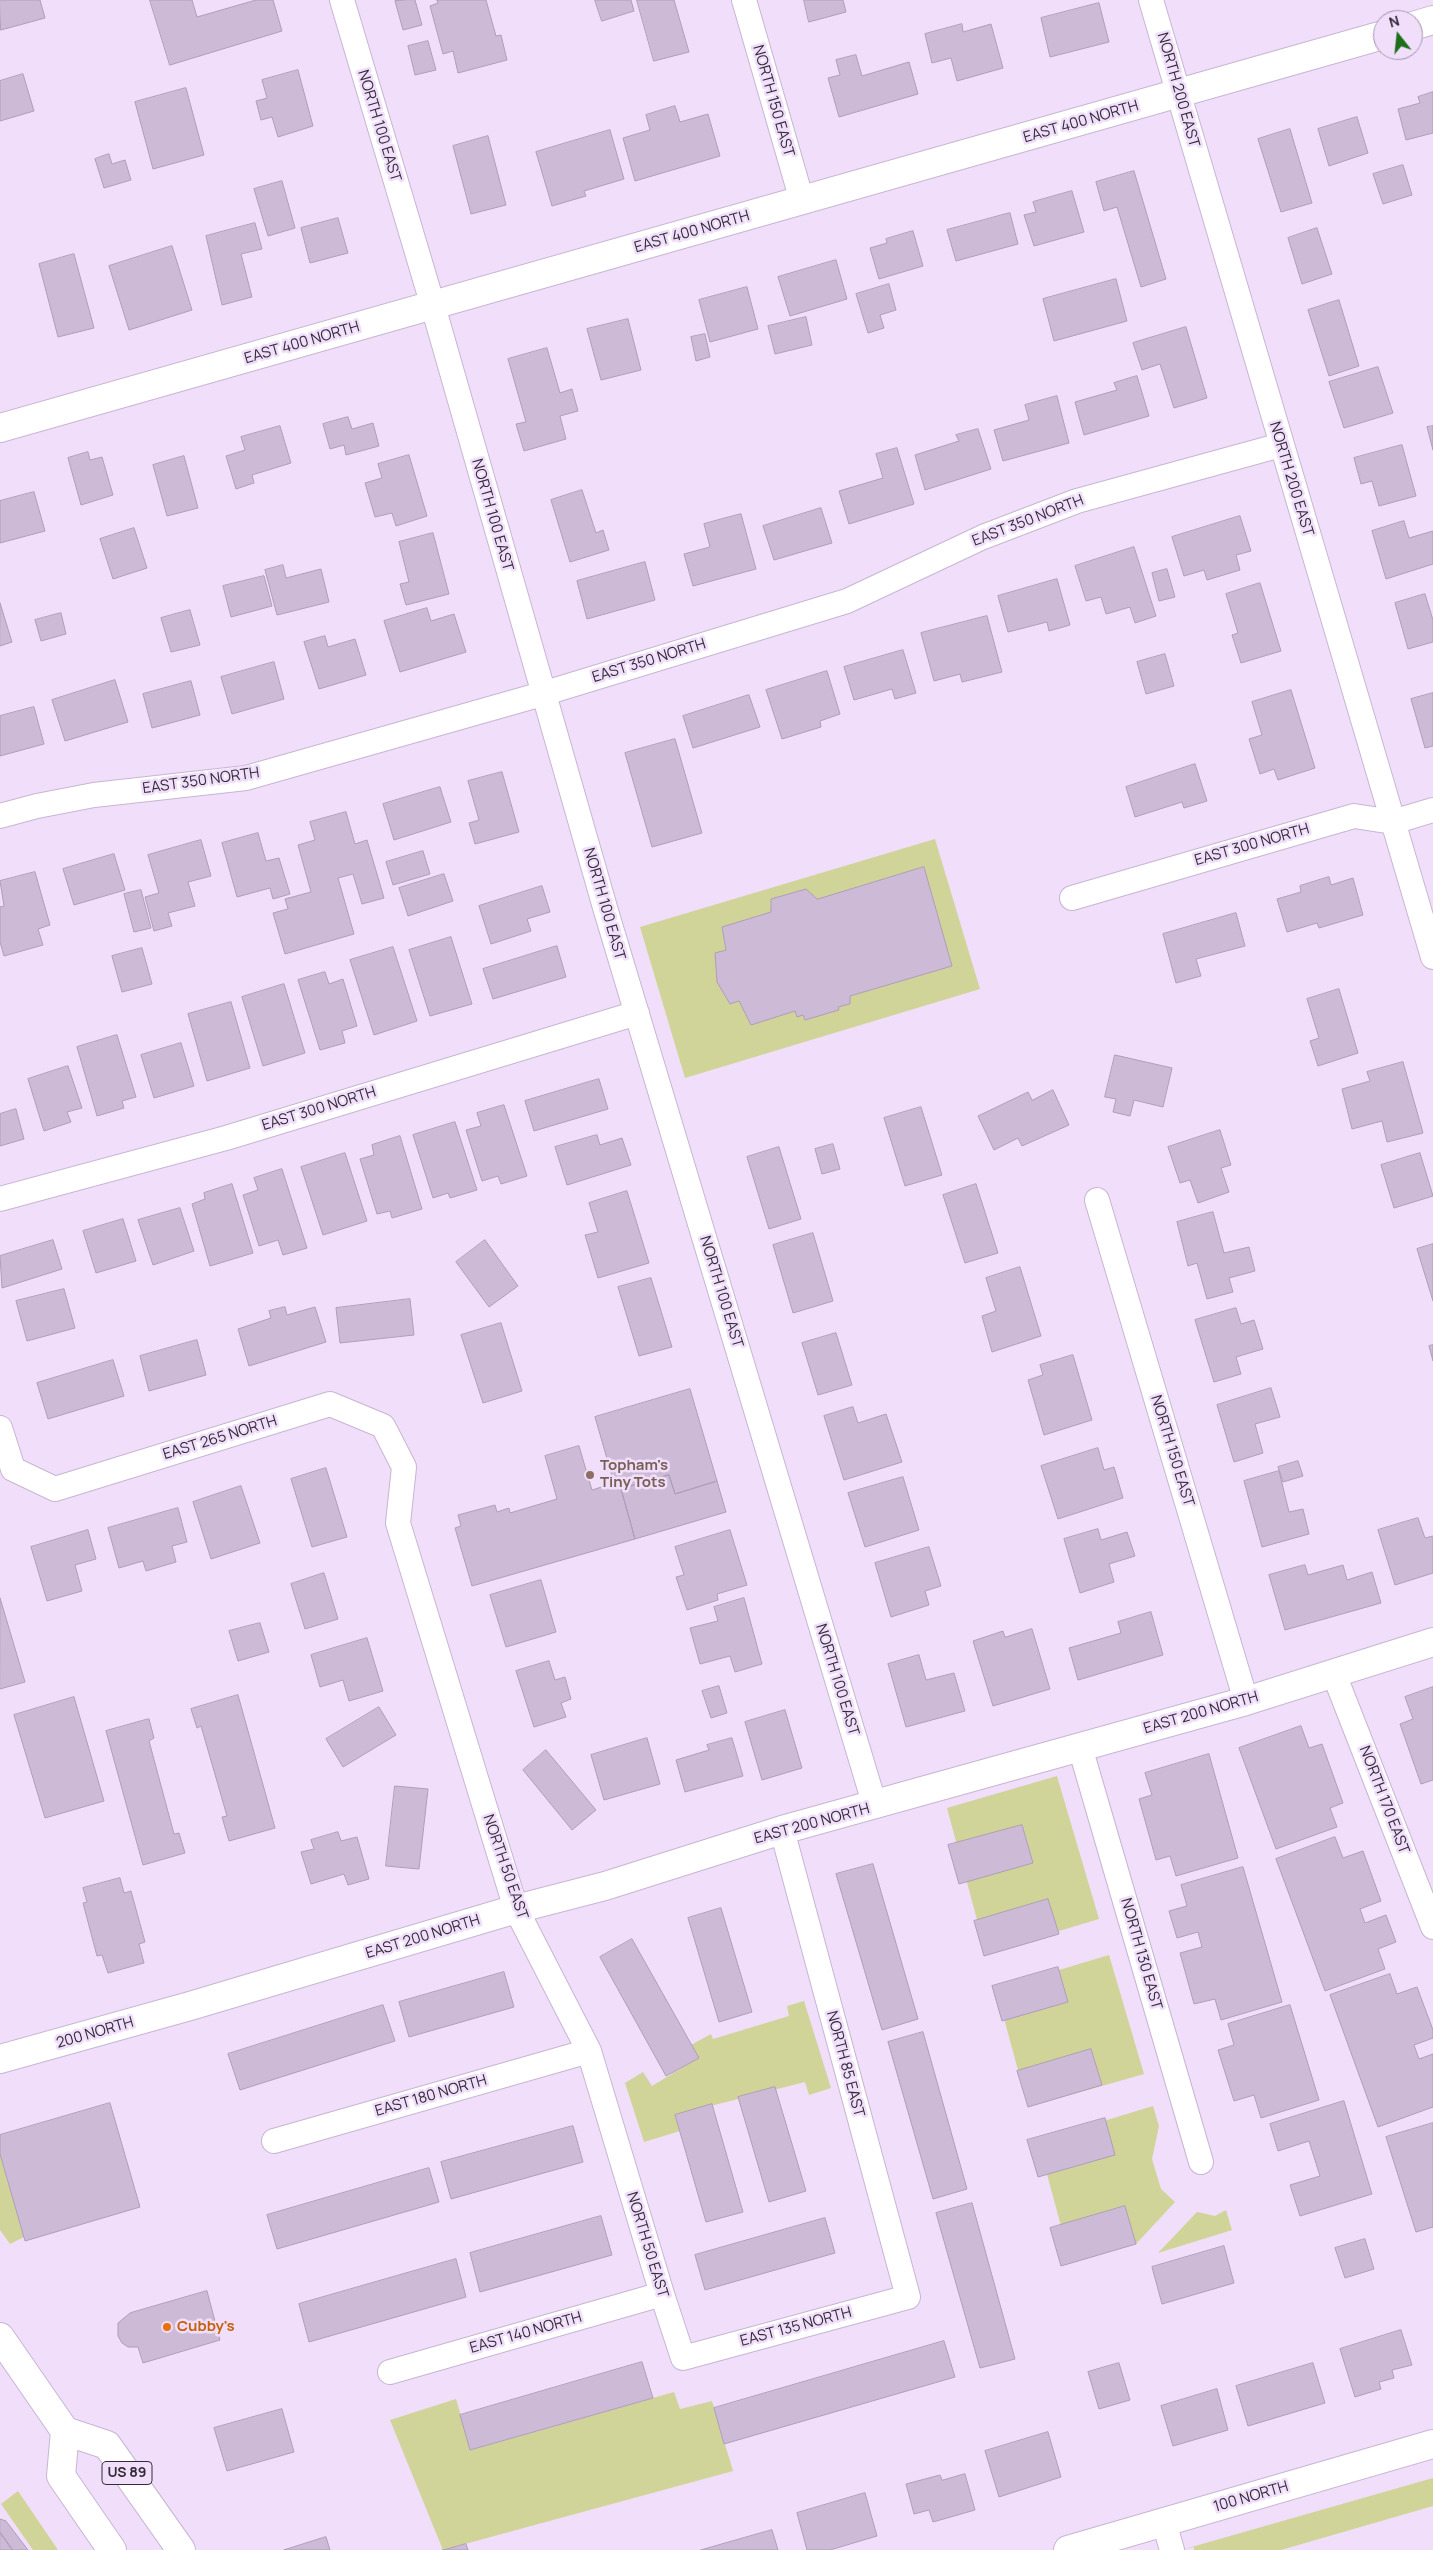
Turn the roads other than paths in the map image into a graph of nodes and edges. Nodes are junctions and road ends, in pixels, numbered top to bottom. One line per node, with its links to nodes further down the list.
1 (342, 0): 7 (street, NORTH 100 EAST)
2 (744, 0): 6 (street, NORTH 150 EAST)
3 (1151, 0): 5 (street, NORTH 200 EAST)
4 (1373, 38): 5 (main road, EAST 400 NORTH)
5 (1179, 94): 6 (main road, EAST 400 NORTH); 9 (street, NORTH 200 EAST)
6 (802, 201): 7 (main road, EAST 400 NORTH)
7 (433, 306): 8 (main road, EAST 400 NORTH); 10 (street, NORTH 100 EAST)
8 (0, 428)
9 (1281, 445): 10 (street, EAST 350 NORTH); 13 (street, NORTH 200 EAST)
10 (542, 694): 12 (street, EAST 350 NORTH); 16 (street, NORTH 100 EAST)
11 (1433, 810): 13 (street, EAST 300 NORTH)
12 (0, 816)
13 (1393, 822): 14 (street, EAST 300 NORTH); 15 (street, NORTH 200 EAST)
14 (1072, 898)
15 (1433, 957)
16 (636, 1013): 17 (street, EAST 300 NORTH); 25 (street, NORTH 100 EAST)
17 (0, 1199)
18 (1097, 1200): 23 (street, NORTH 150 EAST)
19 (383, 1426): 20 (street, EAST 265 NORTH); 27 (street, NORTH 50 EAST)
20 (0, 1428)
21 (1433, 1642): 22 (main road, EAST 200 NORTH)
22 (1334, 1674): 23 (main road, EAST 200 NORTH); 28 (street, NORTH 170 EAST)
23 (1246, 1701): 24 (main road, EAST 200 NORTH)
24 (1080, 1747): 25 (main road, EAST 200 NORTH); 33 (street, NORTH 130 EAST)
25 (875, 1806): 26 (main road, EAST 200 NORTH)
26 (782, 1830): 27 (main road, EAST 200 NORTH); 35 (street, NORTH 85 EAST)
27 (516, 1909): 29 (main road, EAST 200 NORTH); 30 (street, NORTH 50 EAST)
28 (1433, 1927)
29 (190, 2006): 31 (main road, 200 NORTH)
30 (589, 2051): 32 (street, EAST 180 NORTH); 34 (street, NORTH 50 EAST)
31 (0, 2059)
32 (274, 2141)
33 (1202, 2162)
34 (662, 2294): 37 (street, NORTH 50 EAST); 38 (street, EAST 140 NORTH)
35 (908, 2297): 37 (street, EAST 135 NORTH)
36 (0, 2337): 39 (main road)
37 (684, 2358)
38 (390, 2372)
39 (65, 2431): 42 (main road); 43 (main road, US 89)
40 (1433, 2444): 41 (main road, 100 NORTH)
41 (1164, 2522): 44 (main road, 100 NORTH); 45 (street)
42 (112, 2550)
43 (181, 2550)
44 (1068, 2550)
45 (1172, 2550)

